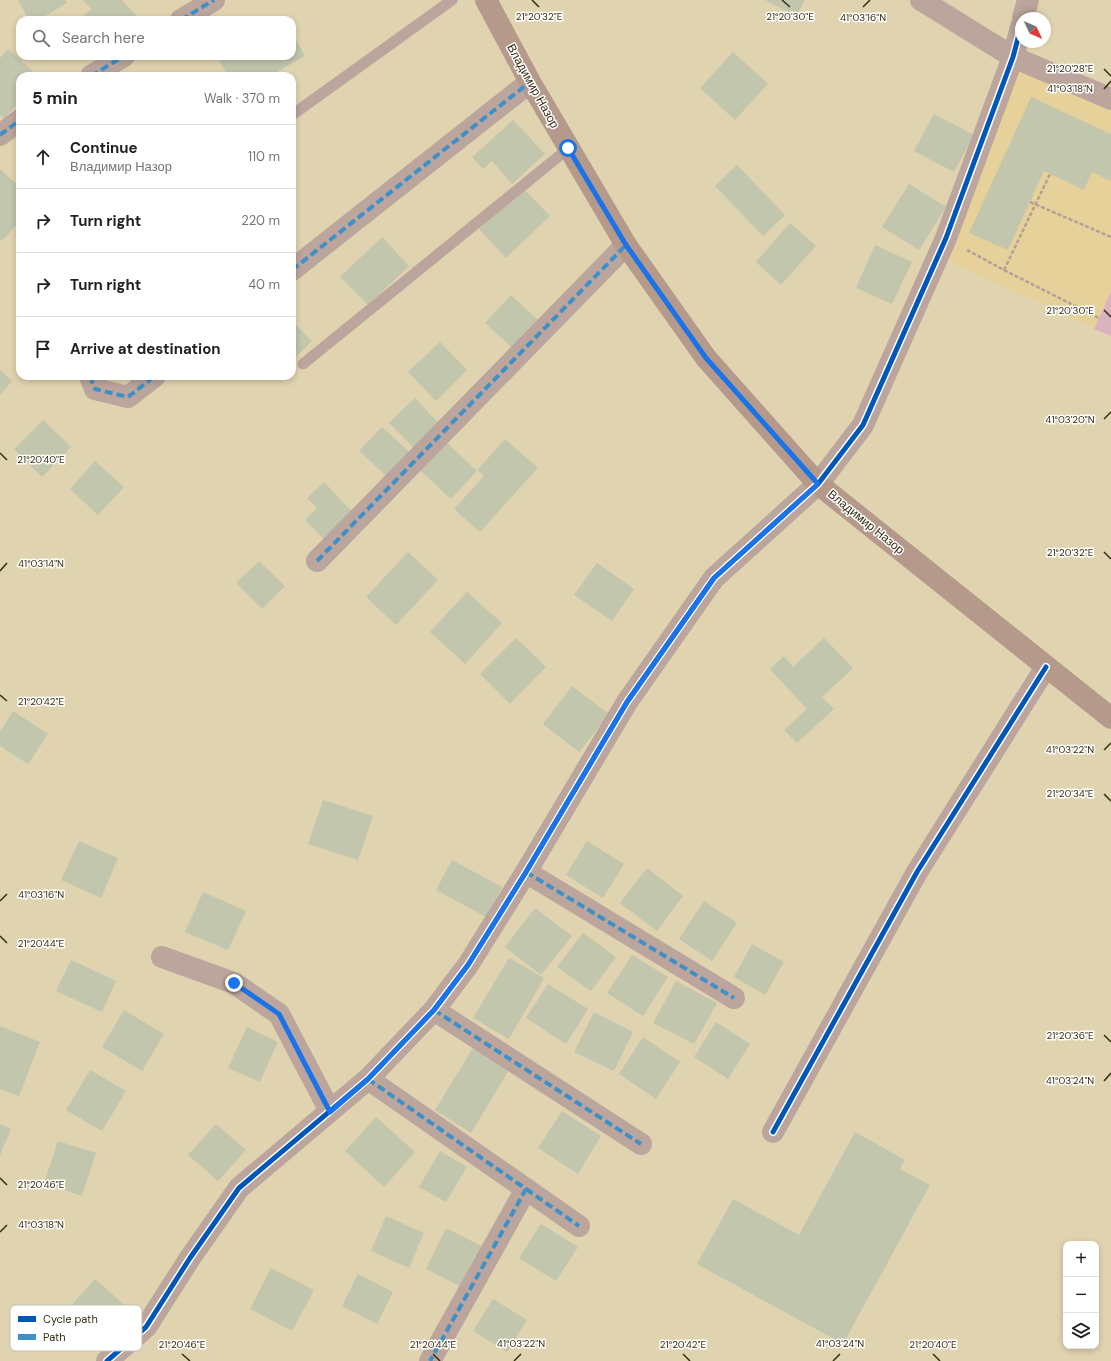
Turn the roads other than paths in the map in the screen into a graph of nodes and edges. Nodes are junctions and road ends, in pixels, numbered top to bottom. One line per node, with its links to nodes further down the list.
1 (214, 0): 7 (street)
2 (452, 0): 14 (lane)
3 (486, 0): 12 (main road, Владимир Назор)
4 (921, 0): 9 (street)
5 (1028, 0): 6 (street)
6 (1025, 12)
7 (188, 16)
8 (1015, 48): 9 (street)
9 (1013, 57): 13 (street); 23 (street)
10 (117, 60): 11 (street)
11 (98, 72)
12 (530, 82): 17 (main road, Владимир Назор); 19 (street)
13 (1111, 99)
14 (296, 112)
15 (16, 123): 16 (street)
16 (0, 135)
17 (568, 148): 18 (main road, Владимир Назор); 20 (lane)
18 (626, 245): 23 (main road, Владимир Назор); 24 (street)
19 (296, 267)
20 (303, 364)
21 (92, 380): 22 (street)
22 (150, 380)
23 (818, 484): 25 (main road, Владимир Назор); 27 (street)
24 (316, 561)
25 (1046, 667): 26 (main road, Владимир Назор); 33 (street)
26 (1111, 718)
27 (526, 872): 29 (street); 30 (street)
28 (162, 957): 32 (street)
29 (734, 998)
30 (434, 1010): 31 (street); 34 (street)
31 (368, 1079): 32 (street); 35 (street)
32 (330, 1112): 37 (street)
33 (773, 1132)
34 (641, 1144)
35 (526, 1189): 36 (street); 40 (street)
36 (580, 1226)
37 (142, 1330)
38 (118, 1351): 39 (street)
39 (107, 1361)
40 (430, 1361)

